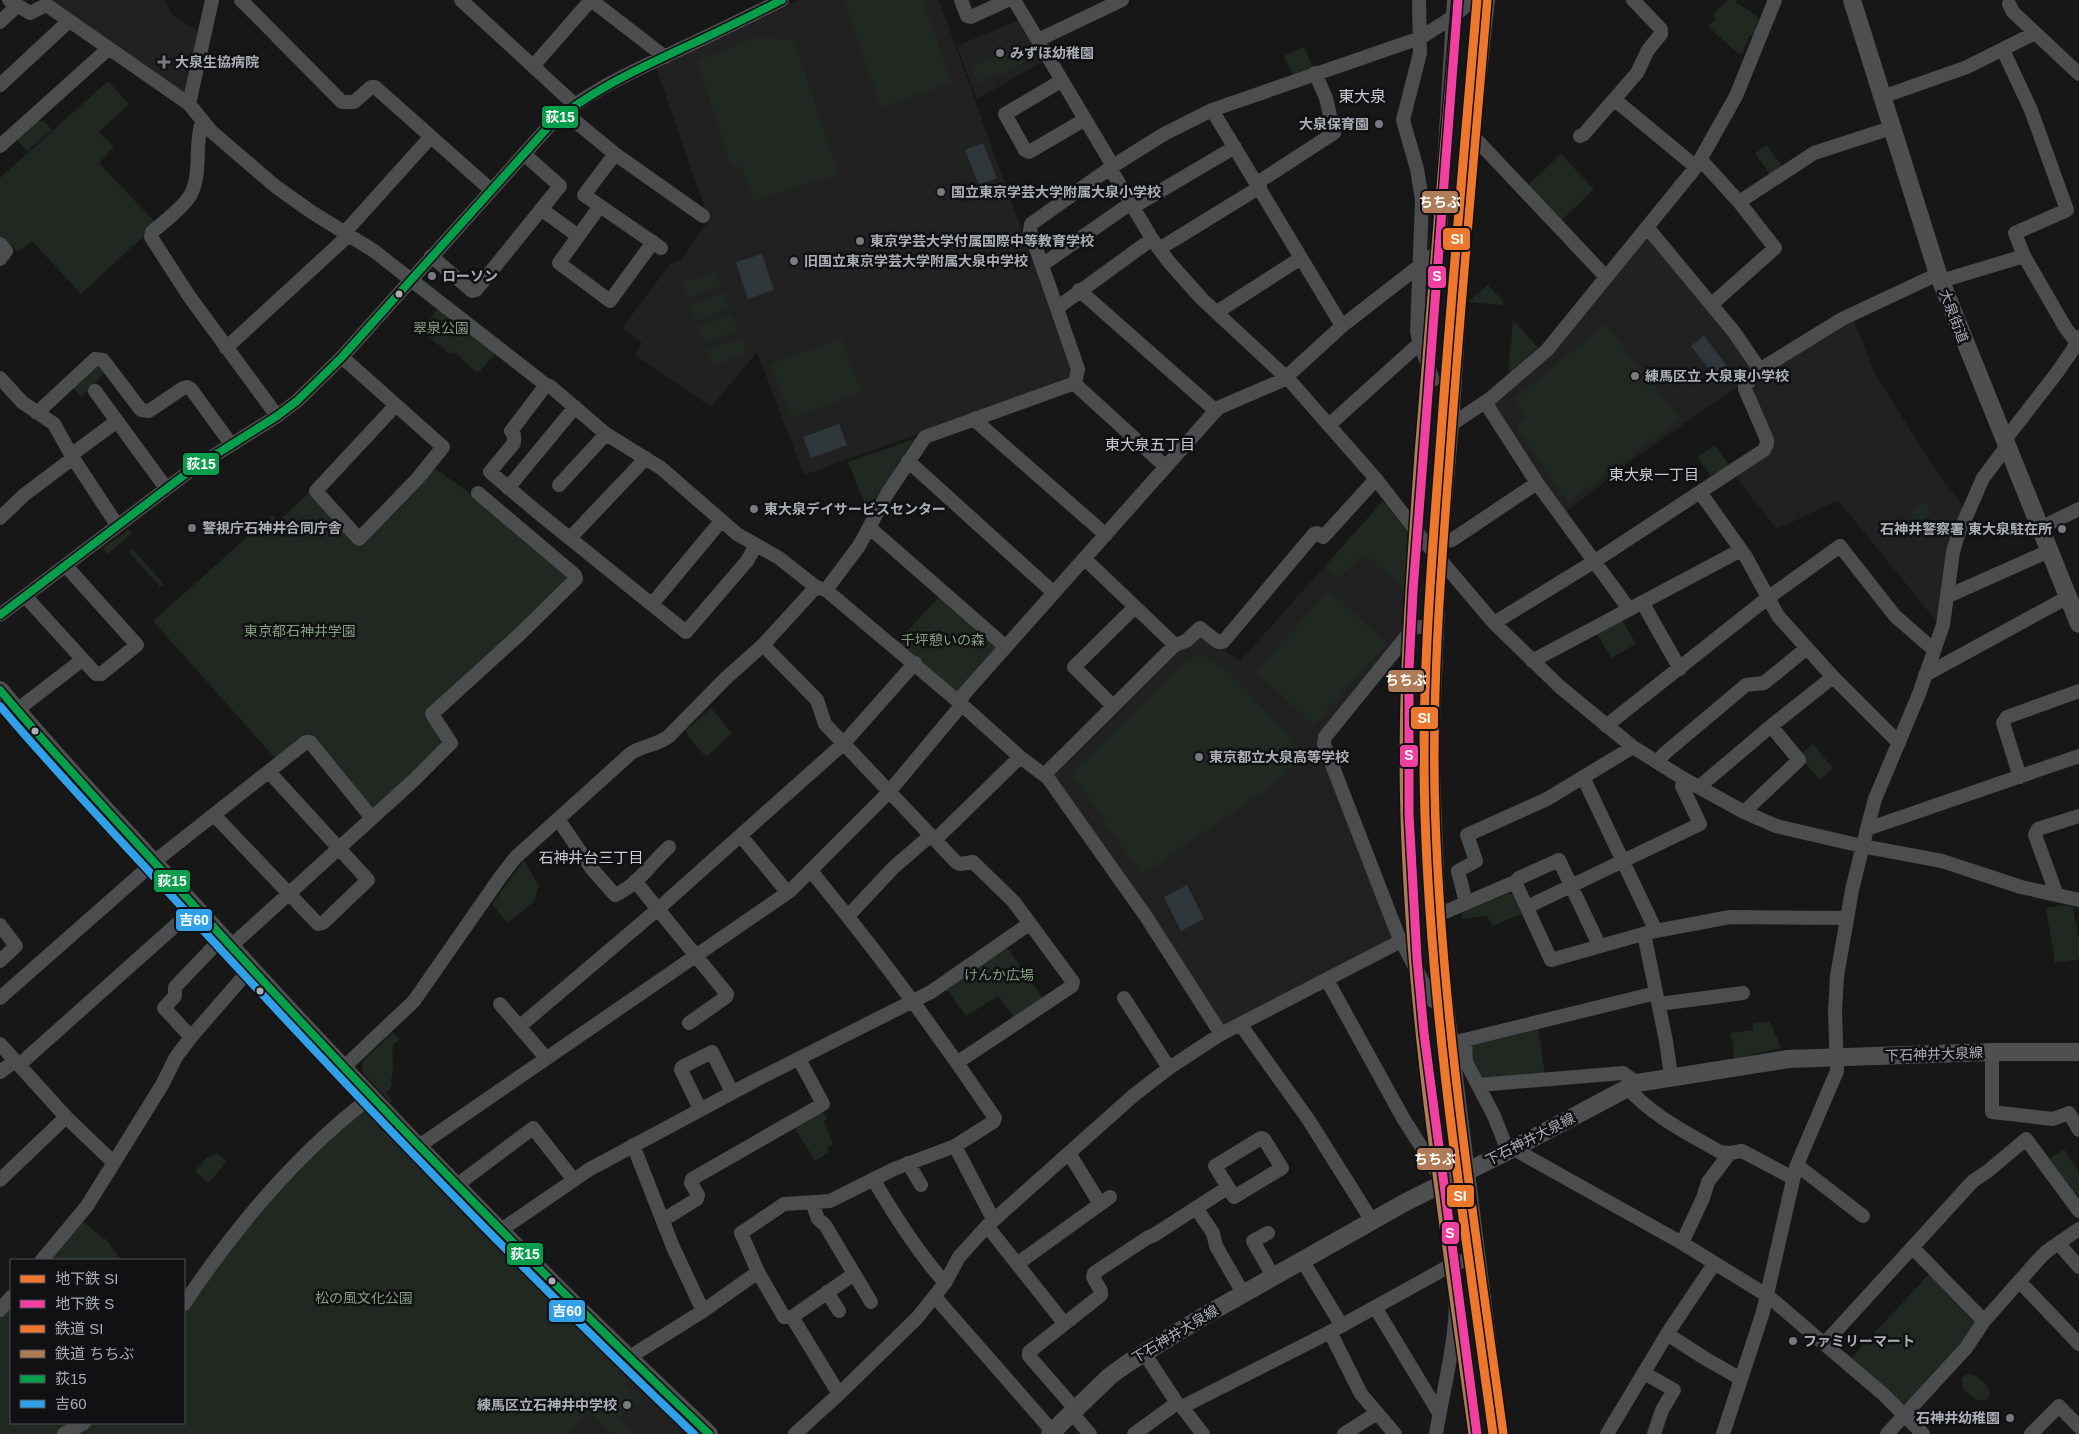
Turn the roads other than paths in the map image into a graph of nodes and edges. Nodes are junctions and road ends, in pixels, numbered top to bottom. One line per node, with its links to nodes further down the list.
1 (212, 0): 35 (street)
2 (241, 0): 43 (street)
3 (461, 0): 28 (street)
4 (591, 0): 27 (street); 28 (street)
5 (961, 0): 6 (street)
6 (1008, 0)
7 (1014, 0): 24 (street)
8 (1122, 0): 24 (street)
9 (1419, 0): 23 (street)
10 (1454, 0): 19 (street)
11 (1472, 0): 19 (street)
12 (1488, 0): 41 (street)
13 (1633, 0): 34 (street)
14 (1775, 0): 48 (street)
15 (1852, 0): 33 (main road, 大泉街道)
16 (772, 2): 27 (street)
17 (2012, 2): 22 (street)
18 (13, 3): 20 (street); 21 (street)
19 (1453, 17): 23 (street); 67 (street)
20 (69, 21): 25 (street); 32 (street)
21 (0, 22)
22 (2035, 33): 26 (street); 30 (street)
23 (1420, 38): 29 (street); 67 (street)
24 (1038, 40): 31 (street)
25 (108, 48): 35 (street); 44 (street)
26 (2003, 50): 33 (street); 63 (street)
27 (665, 56): 36 (street)
28 (534, 65): 36 (street)
29 (1315, 73): 37 (street); 50 (street)
30 (2079, 74)
31 (1061, 81): 38 (street); 38 (street)
32 (0, 84)
33 (1882, 96): 40 (main road, 大泉街道)
34 (1615, 100): 42 (street); 48 (street)
35 (189, 104): 39 (street)
36 (570, 108): 46 (street); 47 (street)
37 (1212, 110): 45 (street); 49 (street)
38 (1084, 120): 49 (street)
39 (202, 122): 58 (street); 78 (street)
40 (1891, 128): 52 (street); 69 (main road, 大泉街道)
41 (1473, 136): 68 (street); 95 (street)
42 (1580, 136)
43 (431, 138): 51 (street); 58 (street)
44 (0, 146)
45 (1235, 147): 50 (street); 53 (street)
46 (524, 154): 51 (street); 55 (street)
47 (615, 154): 54 (street); 56 (street)
48 (1699, 164): 52 (street); 57 (street)
49 (1112, 167): 53 (street); 66 (street)
50 (1258, 185): 61 (street); 64 (street)
51 (492, 190): 62 (street)
52 (1739, 202): 72 (street)
53 (1132, 205): 61 (street); 66 (street)
54 (600, 206): 59 (street); 59 (street)
55 (541, 209): 59 (street); 62 (street)
56 (703, 216)
57 (1646, 227): 68 (street); 72 (street)
58 (347, 234): 70 (street); 78 (street)
59 (578, 236)
60 (0, 244): 65 (street)
61 (1156, 244): 71 (street); 74 (street)
62 (431, 256): 70 (street)
63 (2024, 256): 69 (street); 77 (street)
64 (1301, 258): 74 (street); 75 (street)
65 (0, 259)
66 (1042, 266): 73 (street)
67 (1419, 266): 75 (street); 76 (street)
68 (1606, 276): 87 (street)
69 (1939, 278): 80 (street); 98 (main road, 大泉街道)
70 (412, 280): 79 (street); 85 (street)
71 (1080, 290): 73 (street); 90 (street)
72 (1712, 304): 80 (street)
73 (1057, 308): 84 (street)
74 (1217, 312): 81 (street)
75 (1342, 326): 81 (street)
76 (1420, 343): 83 (street); 96 (street)
77 (2077, 345): 98 (street)
78 (226, 348): 92 (street)
79 (342, 357): 88 (street); 92 (street)
80 (1760, 370): 109 (street)
81 (1286, 377): 90 (street); 96 (street)
82 (0, 378): 91 (street)
83 (1433, 380)
84 (1075, 383): 93 (street); 103 (street)
85 (546, 385): 89 (street); 108 (street)
86 (95, 391): 94 (street)
87 (1485, 402): 95 (street); 105 (street)
88 (395, 406): 88 (street)
89 (575, 407): 97 (street); 108 (street)
90 (1216, 411): 103 (street)
91 (37, 413): 99 (street); 100 (street)
92 (277, 416): 99 (street)
93 (976, 418): 102 (street); 117 (street)
94 (117, 421): 100 (street); 107 (street)
95 (1452, 424): 119 (street)
96 (1329, 426): 104 (street)
97 (606, 434): 101 (street); 106 (street)
98 (2006, 443): 116 (main road, 大泉街道); 130 (street)
99 (231, 444): 107 (street)
100 (72, 456): 112 (street); 114 (street)
101 (646, 458): 113 (street); 118 (street)
102 (908, 461): 115 (street); 128 (street)
103 (1166, 468): 117 (street)
104 (1376, 479): 124 (street); 142 (street)
105 (1537, 483): 119 (street); 125 (street)
106 (559, 485)
107 (166, 488): 114 (street)
108 (508, 488): 118 (street)
109 (1700, 492): 121 (street); 125 (street)
110 (478, 493): 175 (street)
111 (2079, 509): 116 (street)
112 (0, 518)
113 (721, 521): 120 (street); 134 (street)
114 (117, 525): 126 (street)
115 (870, 528): 127 (street); 143 (street)
116 (2040, 528): 122 (main road, 大泉街道)
117 (1106, 535): 123 (street)
118 (570, 538): 134 (street)
119 (1442, 541): 124 (street)
120 (756, 545): 127 (street); 134 (street)
121 (1741, 550): 132 (street); 133 (street)
122 (2049, 551): 130 (street); 131 (main road, 大泉街道)
123 (1085, 559): 128 (street); 135 (street)
124 (1440, 559): 138 (street); 140 (street)
125 (1595, 560): 136 (street); 138 (street)
126 (66, 566): 129 (street); 146 (street)
127 (821, 588): 141 (street); 148 (street)
128 (1054, 593): 143 (street)
129 (24, 596): 137 (street); 146 (street)
130 (1948, 596): 145 (street)
131 (2068, 597): 139 (main road, 大泉街道); 150 (street)
132 (1769, 598): 144 (street); 145 (street); 149 (street)
133 (1642, 602): 136 (street); 149 (street)
134 (652, 604)
135 (1135, 607): 142 (street); 155 (street)
136 (1629, 609): 147 (street)
137 (0, 615)
138 (1494, 623): 147 (street)
139 (2079, 624)
140 (1437, 627): 198 (street); 203 (street)
141 (763, 645): 160 (street); 176 (street)
142 (1175, 645): 155 (street)
143 (1006, 647): 154 (street)
144 (1807, 648): 151 (street); 164 (street)
145 (1934, 650): 150 (street)
146 (82, 660): 156 (street)
147 (1532, 662): 157 (street)
148 (915, 663): 154 (street); 160 (street)
149 (1680, 669): 157 (street)
150 (1925, 675): 159 (street)
151 (1833, 677): 158 (street); 159 (street)
152 (0, 690): 156 (main road)
153 (2079, 691): 167 (street)
154 (960, 702): 163 (street); 171 (street)
155 (1113, 706): 166 (street)
156 (16, 710): 184 (main road)
157 (1606, 726): 161 (street)
158 (1771, 726): 170 (street); 172 (street)
159 (1899, 743): 177 (street)
160 (843, 744): 171 (street); 178 (street)
161 (1633, 747): 164 (street); 168 (street)
162 (2079, 756): 167 (street)
163 (1020, 757): 166 (street); 179 (street)
164 (1657, 762): 169 (street)
165 (269, 772): 173 (street); 175 (street); 182 (street)
166 (1044, 775): 220 (street)
167 (2020, 776): 177 (street)
168 (1583, 777): 183 (street); 193 (street)
169 (1684, 779): 170 (street); 183 (street)
170 (1699, 787): 172 (street)
171 (888, 792): 179 (street); 185 (street)
172 (1744, 812): 180 (street)
173 (214, 814): 184 (street); 191 (street)
174 (2079, 816): 190 (street)
175 (372, 818): 182 (street)
176 (558, 819): 186 (street); 231 (street)
177 (1867, 829): 180 (street)
178 (741, 836): 189 (street); 196 (street)
179 (932, 838): 197 (street); 200 (street)
180 (1862, 846): 190 (street); 199 (street)
181 (670, 847): 186 (street)
182 (339, 848): 191 (street); 191 (street)
183 (1623, 860): 188 (street); 202 (street)
184 (154, 863): 195 (main road); 210 (street)
185 (811, 870): 189 (street); 197 (street)
186 (635, 881): 196 (street)
187 (1515, 882): 188 (street); 193 (street); 194 (street)
188 (1571, 885): 194 (street); 205 (street)
189 (787, 892): 206 (street)
190 (2055, 894): 192 (street)
191 (289, 895): 204 (street)
192 (2079, 900)
193 (1466, 903): 198 (street)
194 (1527, 907): 205 (street)
195 (196, 908): 204 (main road); 230 (street)
196 (658, 909): 206 (street); 219 (street)
197 (848, 916): 215 (street)
198 (1438, 916): 214 (street)
199 (1847, 918): 202 (street); 227 (street)
200 (1029, 924): 215 (street); 229 (street)
201 (0, 925): 207 (street)
202 (1650, 932): 205 (street); 213 (street)
203 (1401, 941): 209 (street); 214 (street)
204 (226, 942): 208 (main road); 221 (street)
205 (1599, 945)
206 (696, 955): 217 (street); 226 (street)
207 (0, 961)
208 (250, 969): 221 (street); 231 (main road)
209 (1327, 980): 218 (street); 255 (street)
210 (2, 991)
211 (1743, 993): 213 (street)
212 (1124, 998): 232 (street)
213 (1658, 999): 222 (street); 234 (street)
214 (1447, 1001): 222 (street)
215 (914, 1002): 228 (street); 229 (street)
216 (500, 1004): 219 (street)
217 (689, 1023)
218 (1240, 1024): 220 (street); 264 (street)
219 (519, 1027): 226 (street)
220 (1221, 1034): 232 (street)
221 (191, 1037): 248 (street)
222 (1458, 1042): 235 (street); 250 (street)
223 (0, 1044): 230 (street)
224 (1992, 1052): 225 (main road, 下石神井大泉線); 227 (main road, 下石神井大泉線); 241 (street)
225 (2079, 1052)
226 (546, 1058): 243 (street)
227 (1836, 1058): 234 (main road, 下石神井大泉線); 251 (street)
228 (799, 1059): 237 (street); 263 (street)
229 (958, 1062): 244 (street)
230 (17, 1063): 233 (street); 240 (street)
231 (343, 1068): 238 (main road)
232 (1170, 1068): 246 (street)
233 (0, 1072)
234 (1671, 1076): 236 (main road, 下石神井大泉線)
235 (1478, 1085): 236 (street); 245 (street)
236 (1632, 1085): 245 (main road, 下石神井大泉線); 247 (street)
237 (732, 1092): 239 (street); 239 (street)
238 (371, 1097): 243 (main road); 289 (street)
239 (700, 1109): 242 (street)
240 (66, 1117): 248 (street); 254 (street)
241 (2079, 1130)
242 (633, 1145): 252 (street); 263 (street)
243 (419, 1146): 257 (main road)
244 (955, 1146): 249 (street); 265 (street)
245 (1513, 1149): 250 (main road, 下石神井大泉線); 269 (street)
246 (1069, 1153): 265 (street); 275 (street)
247 (1730, 1153): 251 (street); 269 (street)
248 (114, 1163): 273 (street)
249 (908, 1163): 253 (street); 256 (street)
250 (1468, 1171): 255 (main road, 下石神井大泉線); 272 (street)
251 (1795, 1172): 262 (street); 286 (street)
252 (573, 1179): 257 (street); 267 (street)
253 (873, 1179): 259 (street); 283 (street)
254 (0, 1180)
255 (1444, 1183): 264 (main road, 下石神井大泉線)
256 (921, 1185)
257 (457, 1186): 267 (main road)
258 (1227, 1188): 258 (street); 260 (street)
259 (812, 1202): 279 (street); 280 (street)
260 (1196, 1208): 285 (street); 297 (street)
261 (2079, 1211): 271 (street)
262 (1864, 1216)
263 (662, 1220): 293 (street)
264 (1372, 1221): 274 (main road, 下石神井大泉線)
265 (990, 1223): 275 (street); 283 (street)
266 (2079, 1228): 270 (street)
267 (501, 1230): 303 (main road)
268 (1268, 1233): 281 (street)
269 (1682, 1243): 277 (street)
270 (2058, 1243): 278 (street); 282 (street)
271 (1913, 1248): 296 (street); 300 (street)
272 (1478, 1257): 276 (street); 325 (street)
273 (43, 1259)
274 (1302, 1260): 281 (main road, 下石神井大泉線); 298 (street)
275 (1017, 1264): 297 (street)
276 (1454, 1264): 291 (street); 310 (street)
277 (1714, 1264): 286 (street); 299 (street)
278 (2079, 1266)
279 (758, 1272): 293 (street); 295 (street)
280 (854, 1274): 284 (street); 290 (street)
281 (1274, 1276): 285 (main road, 下石神井大泉線)
282 (2019, 1281): 296 (street); 301 (street)
283 (945, 1283): 288 (street)
284 (827, 1292): 294 (street); 295 (street)
285 (1244, 1293): 302 (main road, 下石神井大泉線)
286 (1768, 1296): 300 (street); 305 (street)
287 (10, 1297): 292 (street)
288 (935, 1297): 306 (street); 315 (street)
289 (185, 1302)
290 (871, 1302)
291 (1375, 1307): 298 (street); 310 (street)
292 (0, 1310)
293 (703, 1311): 303 (street)
294 (839, 1312)
295 (792, 1317): 306 (street)
296 (1984, 1321): 311 (street)
297 (1064, 1324): 308 (street)
298 (1336, 1329): 307 (street); 309 (street)
299 (1667, 1334): 304 (street); 305 (street)
300 (1824, 1344): 311 (street)
301 (2079, 1344)
302 (1144, 1353): 307 (street); 308 (main road, 下石神井大泉線)
303 (628, 1358): 317 (main road)
304 (1644, 1373): 326 (street); 327 (street)
305 (1741, 1379): 314 (street)
306 (839, 1394): 318 (street)
307 (1180, 1405): 320 (street); 321 (street)
308 (1074, 1411): 315 (main road, 下石神井大泉線); 319 (street)
309 (1377, 1413): 322 (street); 323 (street)
310 (1439, 1413): 324 (street)
311 (1905, 1416): 328 (street); 329 (street)
312 (82, 1424): 316 (street)
313 (2079, 1427): 330 (street)
314 (1726, 1432)
315 (1052, 1433)
316 (64, 1434)
317 (709, 1434)
318 (795, 1434)
319 (1090, 1434)
320 (1134, 1434)
321 (1203, 1434)
322 (1344, 1434)
323 (1395, 1434)
324 (1436, 1434)
325 (1501, 1434)
326 (1607, 1434)
327 (1654, 1434)
328 (1887, 1434)
329 (1923, 1434)
330 (2031, 1434)

